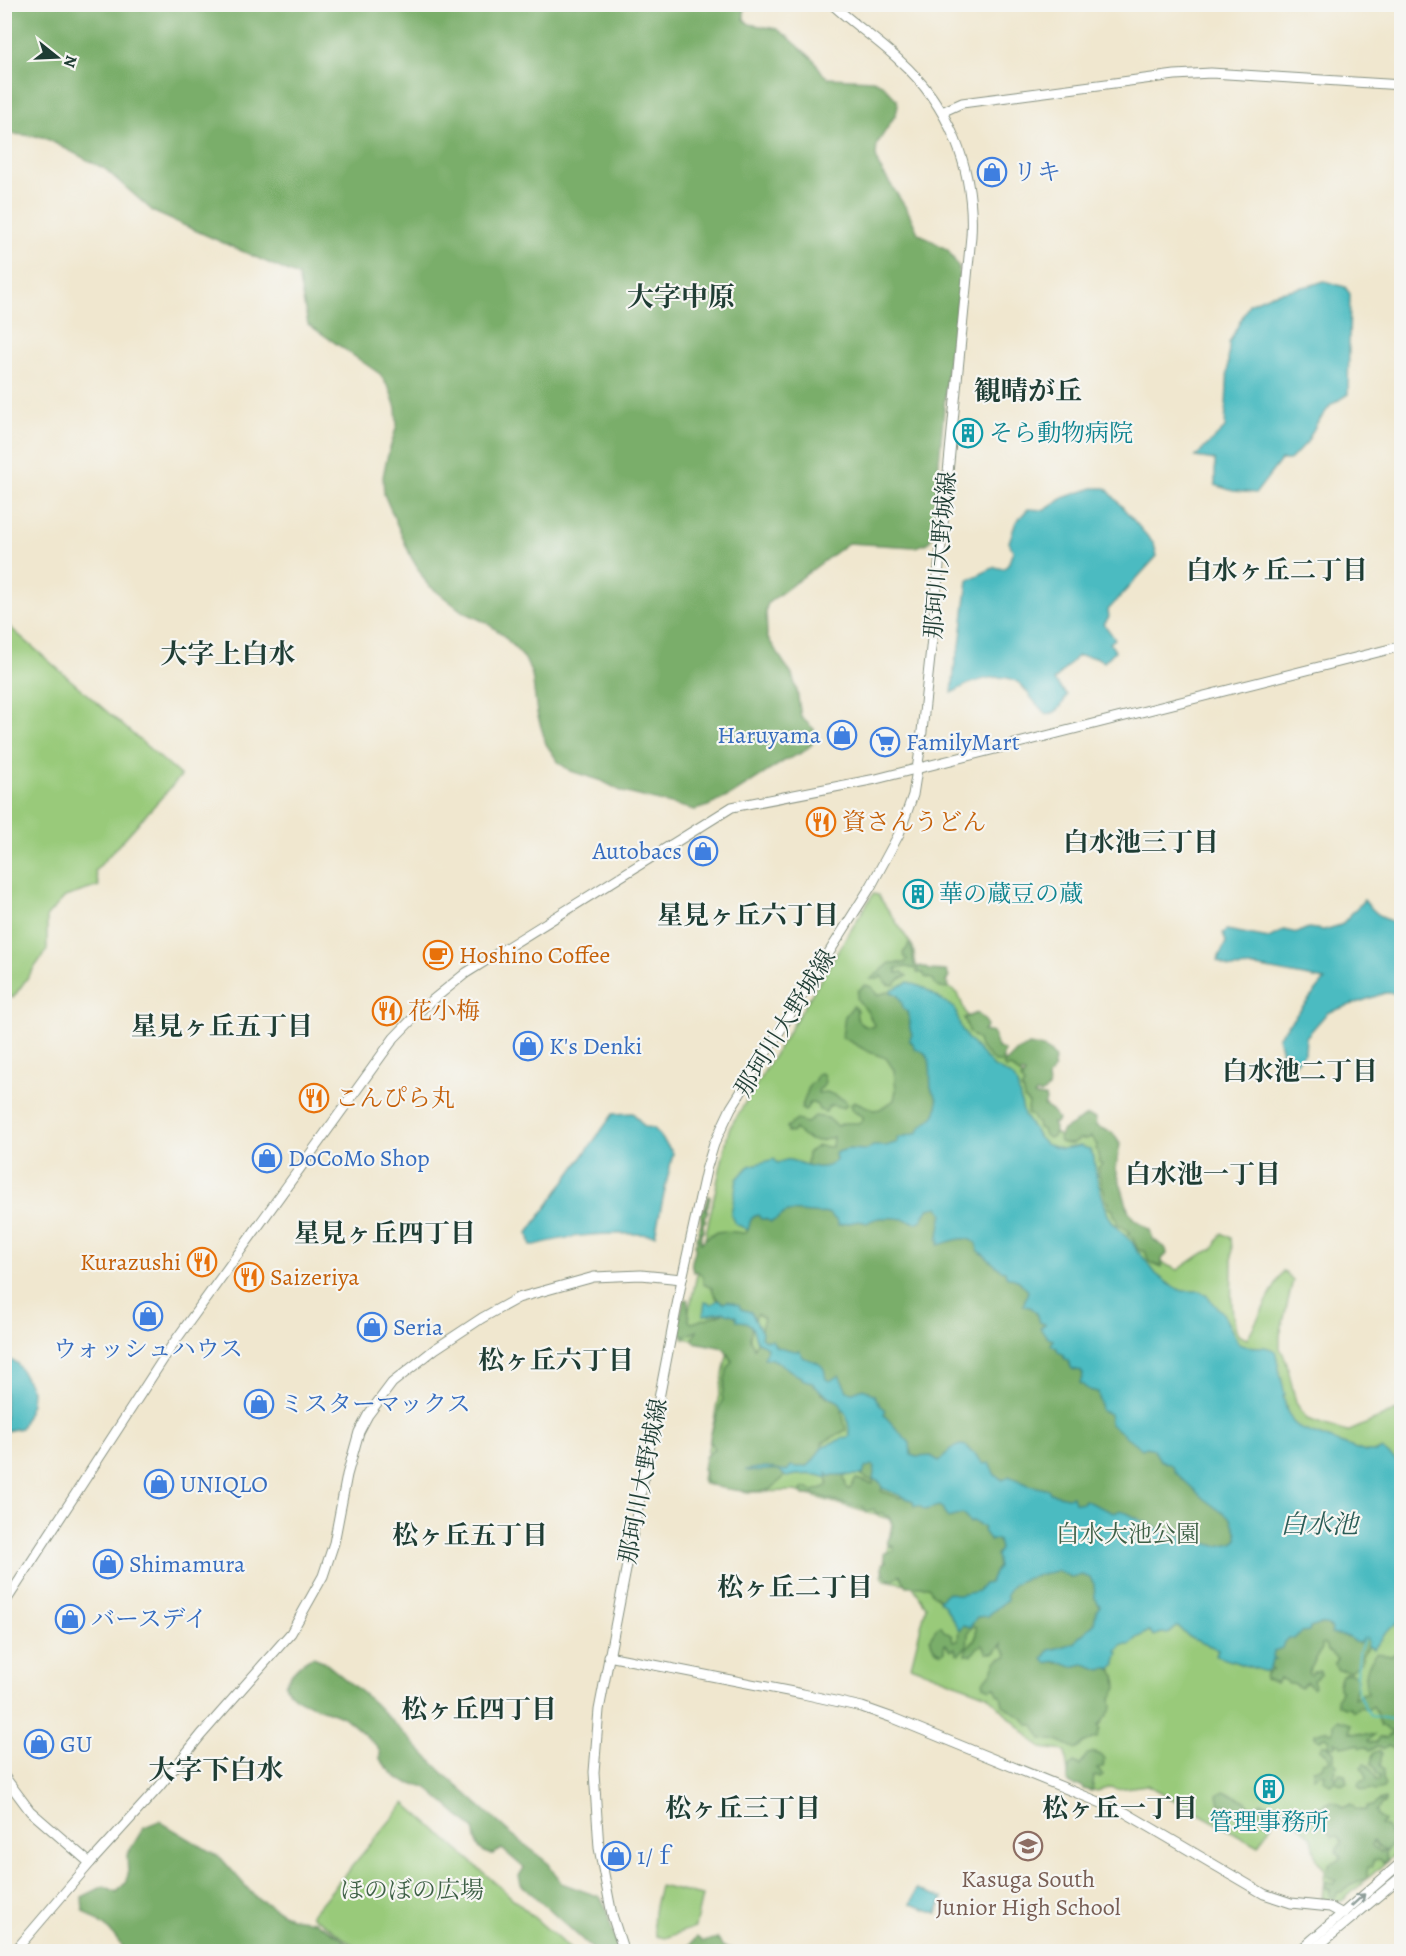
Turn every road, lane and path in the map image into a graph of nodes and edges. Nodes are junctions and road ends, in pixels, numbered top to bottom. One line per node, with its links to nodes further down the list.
1 (832, 4): 3 (street, 那珂川大野城線)
2 (1401, 85): 3 (street)
3 (942, 112): 5 (street, 那珂川大野城線)
4 (1401, 646): 5 (street)
5 (917, 769): 6 (street, 那珂川大野城線); 7 (street)
6 (682, 1279): 8 (street, 那珂川大野城線); 11 (street)
7 (4, 1604)
8 (608, 1656): 13 (street); 15 (street, 那珂川大野城線)
9 (4, 1776): 11 (street)
10 (1401, 1862): 13 (street, one-way to 10)
11 (90, 1863): 14 (street)
12 (1401, 1876): 17 (street)
13 (1343, 1914): 16 (street)
14 (14, 1952)
15 (624, 1952)
16 (1298, 1952)
17 (1311, 1952)

